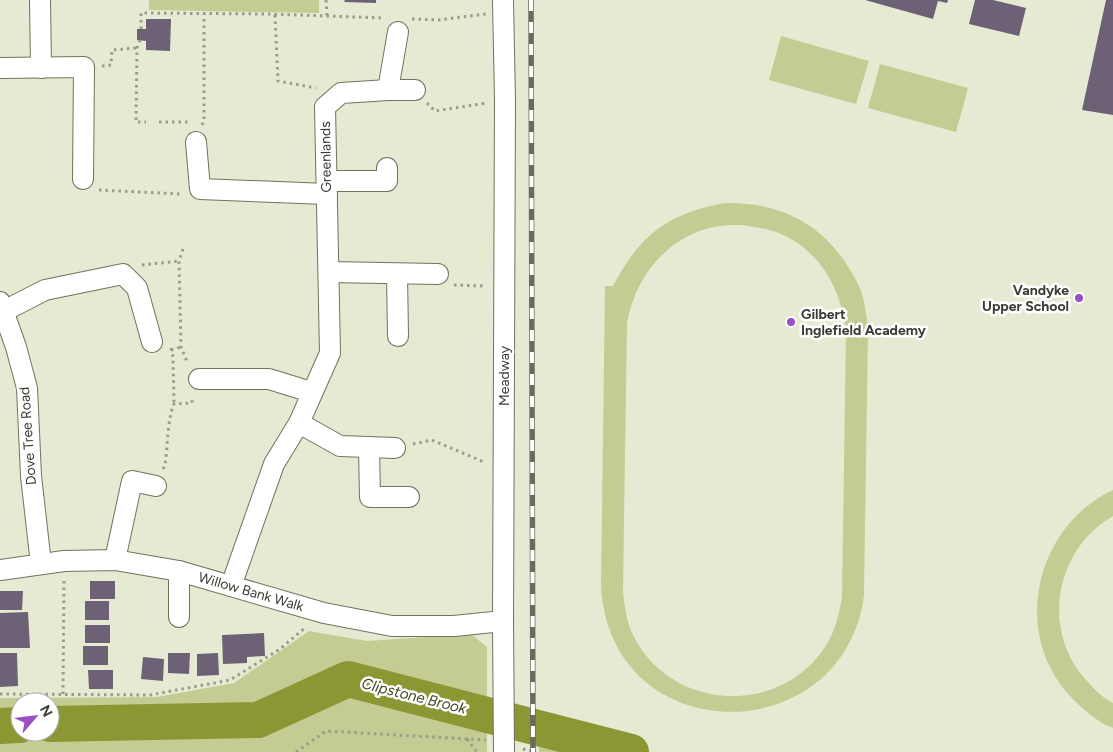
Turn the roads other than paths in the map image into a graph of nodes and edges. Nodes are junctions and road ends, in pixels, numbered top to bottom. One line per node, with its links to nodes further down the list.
1 (40, 0): 5 (street)
2 (503, 6): 31 (street, Meadway)
3 (400, 23): 6 (street)
4 (0, 68): 5 (street)
5 (41, 68): 10 (street)
6 (388, 90): 7 (street); 11 (street, Greenlands)
7 (415, 90)
8 (196, 142): 11 (street)
9 (387, 168): 11 (street)
10 (83, 180)
11 (327, 188): 12 (street, Greenlands)
12 (329, 272): 13 (street); 19 (street, Greenlands)
13 (397, 274): 14 (street); 16 (street)
14 (438, 274)
15 (2, 307): 17 (street, Dove Tree Road); 26 (street, Dove Tree Road)
16 (398, 336)
17 (152, 342)
18 (199, 379): 19 (street)
19 (311, 392): 20 (street, Greenlands)
20 (298, 423): 21 (street); 29 (street, Greenlands)
21 (369, 448): 22 (street); 24 (street)
22 (395, 448)
23 (156, 486): 25 (street)
24 (409, 498)
25 (115, 560): 26 (street, Willow Bank Walk); 28 (street, Willow Bank Walk)
26 (41, 564): 27 (street, Willow Bank Walk)
27 (0, 570)
28 (179, 571): 29 (street, Willow Bank Walk); 30 (street)
29 (231, 586): 31 (street, Willow Bank Walk)
30 (179, 617)
31 (502, 620): 32 (street, Meadway)
32 (508, 745)

